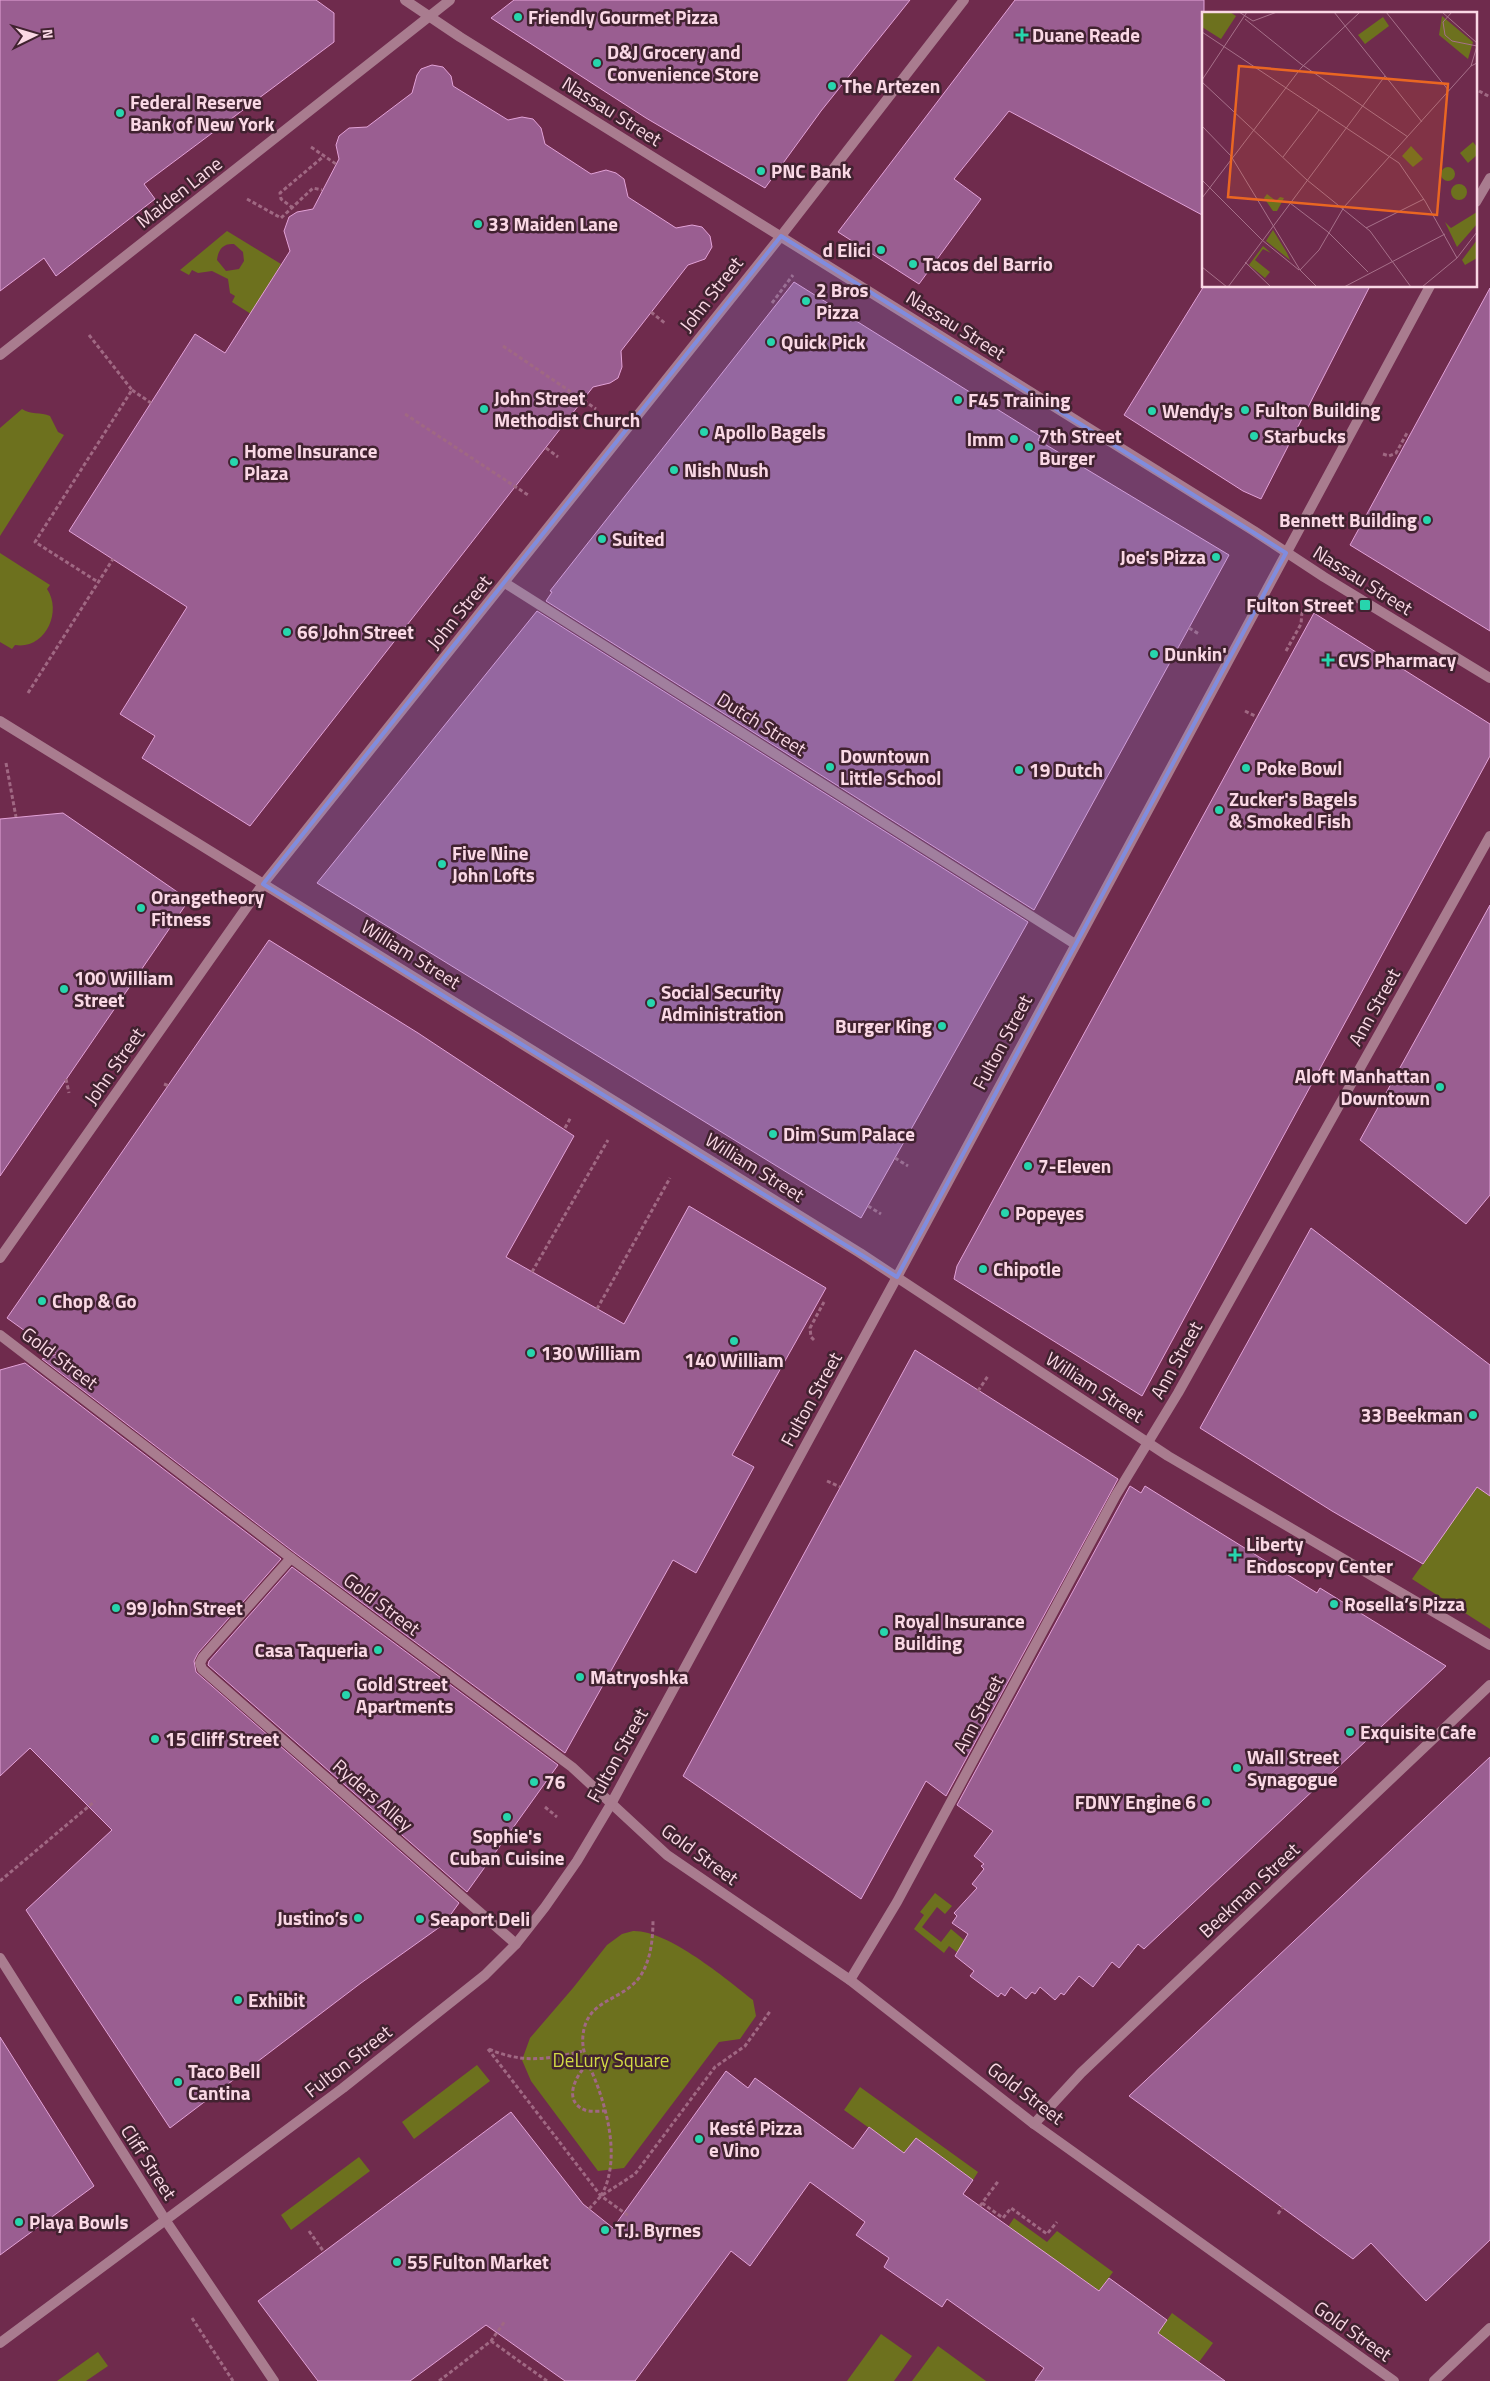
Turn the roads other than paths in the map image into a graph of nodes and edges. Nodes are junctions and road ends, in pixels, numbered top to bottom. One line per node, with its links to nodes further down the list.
1 (404, 0): 4 (street, Nassau Street)
2 (450, 0): 4 (street, Maiden Lane)
3 (964, 0): 7 (street, John Street)
4 (428, 17): 7 (street, Nassau Street); 9 (street, Maiden Lane)
5 (1490, 178): 6 (street)
6 (1478, 199)
7 (781, 236): 10 (street, Nassau Street); 11 (street, John Street)
8 (1429, 288): 10 (street, Fulton Street)
9 (0, 355)
10 (1286, 552): 12 (street, Nassau Street); 16 (street, Fulton Street)
11 (505, 583): 15 (street, John Street); 16 (street, Dutch Street)
12 (1490, 678)
13 (0, 721): 15 (street, William Street)
14 (1490, 836): 20 (street, Ann Street)
15 (263, 884): 17 (street, John Street); 18 (street, William Street)
16 (1075, 944): 18 (street, Fulton Street)
17 (0, 1258)
18 (897, 1277): 20 (street, William Street); 24 (street, Fulton Street)
19 (0, 1334): 21 (street, Gold Street)
20 (1147, 1442): 22 (street, William Street); 27 (street, Ann Street)
21 (291, 1558): 24 (street, Gold Street); 25 (street, Ryders Alley)
22 (1490, 1645)
23 (1490, 1685): 28 (street, Beekman Street)
24 (610, 1804): 25 (street, Fulton Street); 27 (street, Gold Street)
25 (516, 1944): 29 (street, Fulton Street)
26 (0, 1958): 29 (street, Cliff Street)
27 (850, 1980): 28 (street, Gold Street)
28 (1034, 2124): 33 (street, Gold Street)
29 (166, 2221): 31 (street, Fulton Street); 32 (street, Cliff Street)
30 (1490, 2328): 34 (street)
31 (0, 2343)
32 (274, 2381)
33 (1394, 2381)
34 (1434, 2381)

